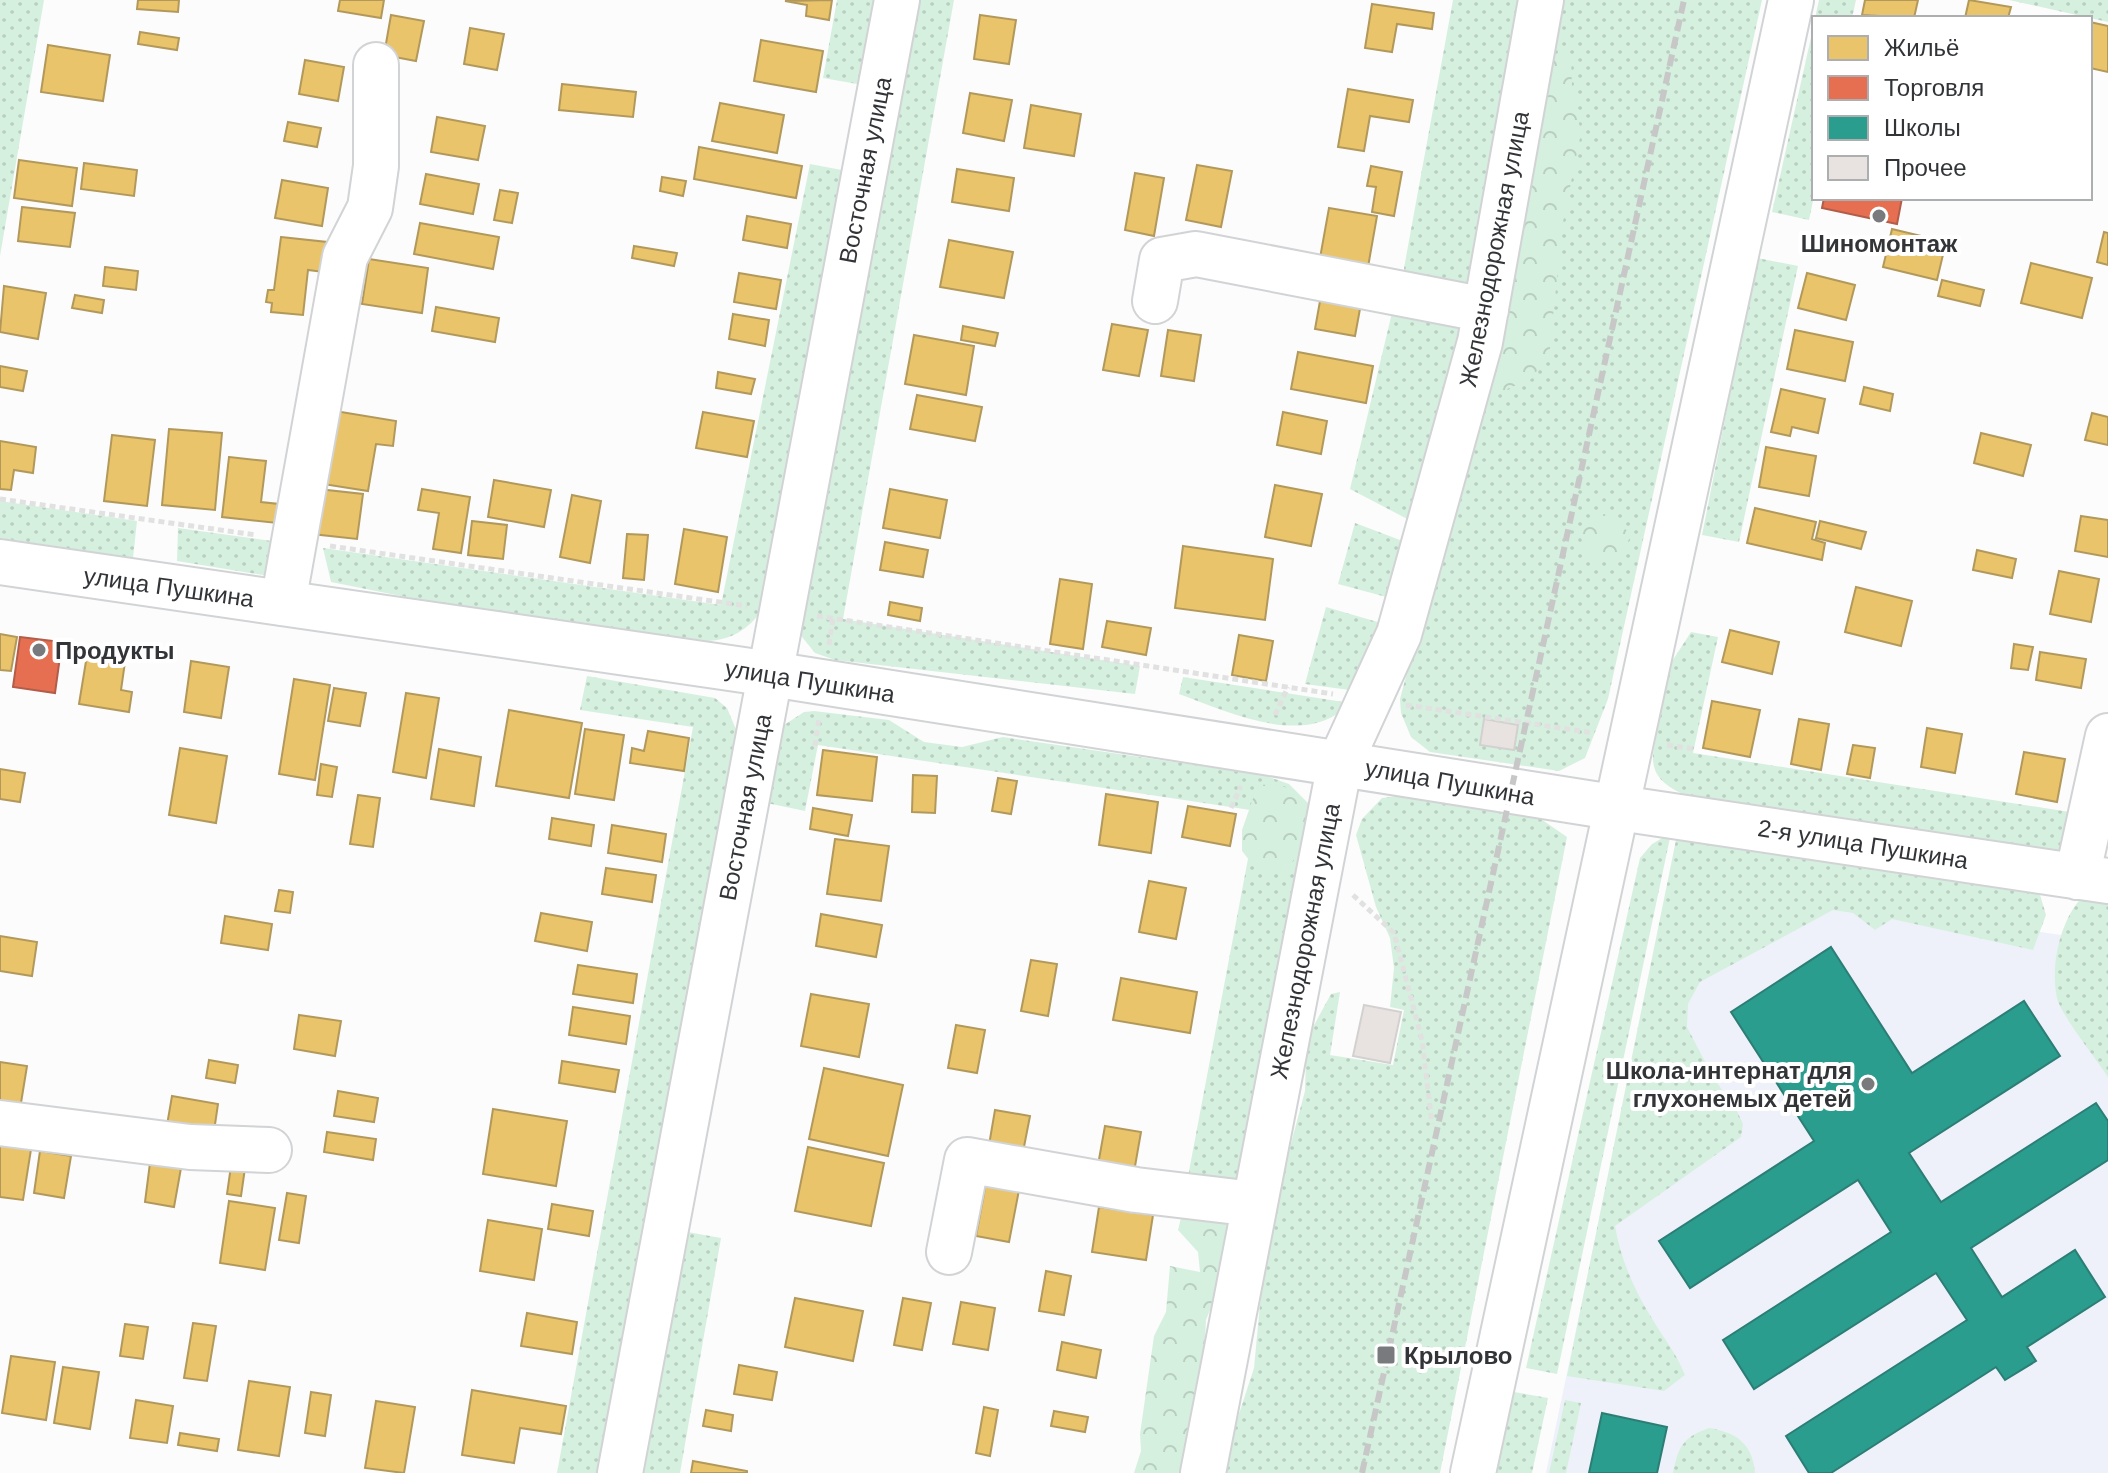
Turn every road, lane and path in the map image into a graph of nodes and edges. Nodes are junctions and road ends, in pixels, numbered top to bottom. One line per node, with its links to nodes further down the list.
1 (897, 0): 11 (street, Восточная улица)
2 (1541, 0): 6 (street, Железнодорожная улица)
3 (1791, 0): 15 (street)
4 (376, 65): 8 (street)
5 (1155, 301): 6 (street)
6 (1486, 310): 13 (street, Железнодорожная улица)
7 (0, 499): 8 (path)
8 (295, 541): 10 (street); 11 (path)
9 (0, 562): 10 (street, улица Пушкина)
10 (283, 603): 12 (street, улица Пушкина)
11 (782, 611): 12 (street, Восточная улица); 13 (path)
12 (771, 674): 17 (street, улица Пушкина); 26 (street, Восточная улица)
13 (1369, 699): 15 (path); 17 (street, Железнодорожная улица)
14 (2108, 736): 20 (street)
15 (1634, 739): 16 (path); 18 (street)
16 (1695, 749)
17 (1340, 763): 18 (street, улица Пушкина); 19 (street, Железнодорожная улица)
18 (1619, 808): 20 (street, 2-я улица Пушкина); 28 (street)
19 (1320, 863): 22 (path); 24 (street, Железнодорожная улица)
20 (2092, 879)
21 (0, 1123): 23 (street)
22 (1432, 1124)
23 (269, 1150)
24 (1254, 1204): 25 (street); 27 (street, Железнодорожная улица)
25 (949, 1252)
26 (620, 1473)
27 (1203, 1473)
28 (1473, 1473)

